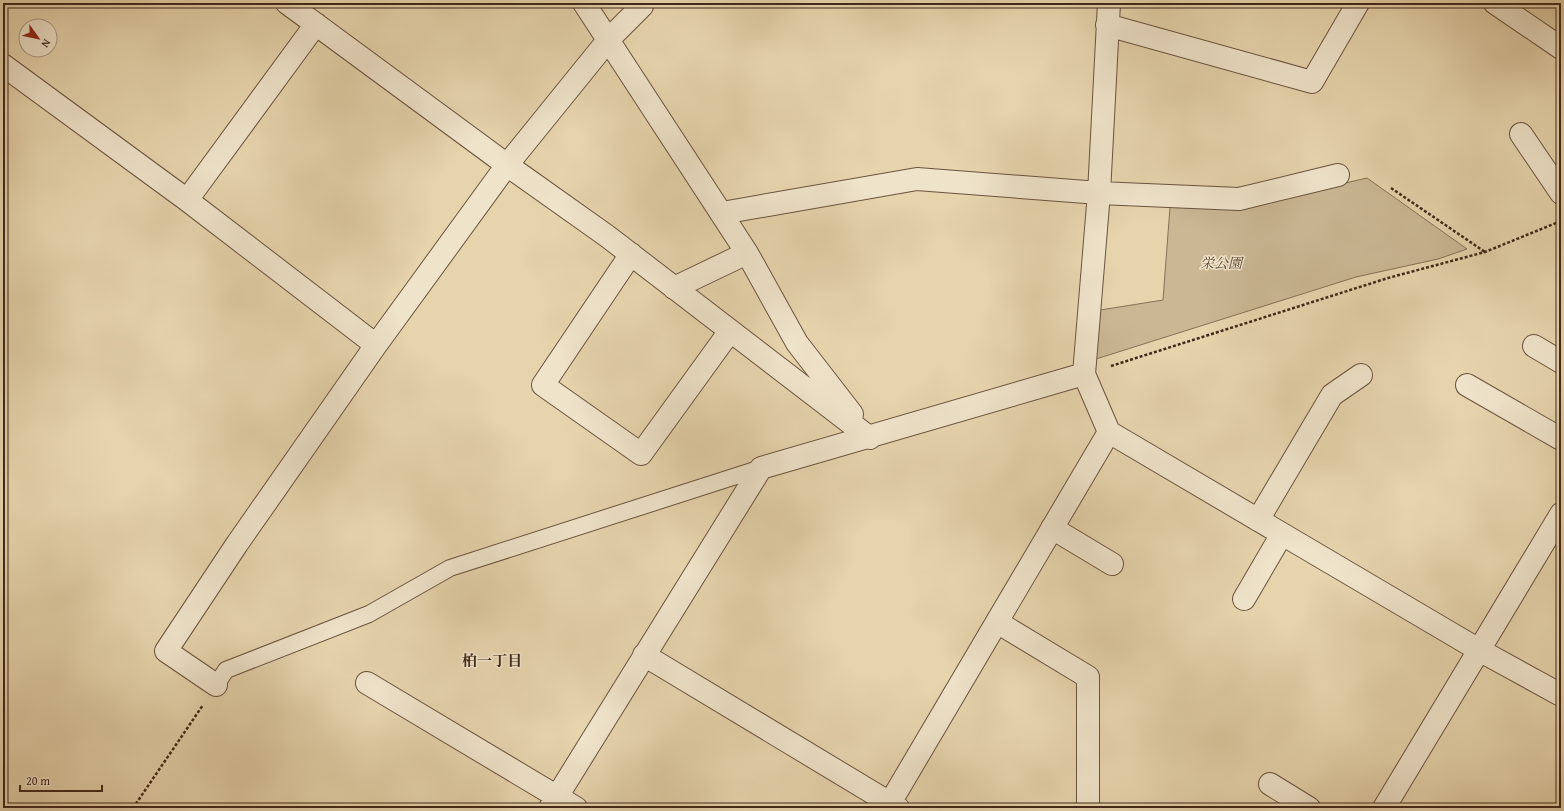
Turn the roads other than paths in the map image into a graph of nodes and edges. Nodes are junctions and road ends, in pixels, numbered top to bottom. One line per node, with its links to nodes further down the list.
1 (287, 3): 7 (street)
2 (584, 3): 9 (street)
3 (642, 3): 9 (street)
4 (1108, 3): 8 (street)
5 (1358, 3): 8 (street)
6 (1495, 3): 10 (street)
7 (316, 24): 13 (street); 17 (street)
8 (1108, 25): 15 (street)
9 (609, 38): 13 (street); 18 (street)
10 (1561, 48)
11 (3, 65): 17 (street)
12 (1521, 134): 16 (street)
13 (507, 165): 20 (street); 23 (street)
14 (1338, 175): 15 (street)
15 (1099, 193): 18 (street); 26 (street)
16 (1561, 193)
17 (187, 200): 23 (street)
18 (722, 213): 19 (street)
19 (747, 253): 21 (street); 30 (street)
20 (631, 254): 21 (street); 22 (street)
21 (674, 288): 22 (street)
22 (730, 331): 30 (street)
23 (376, 345): 43 (street)
24 (1534, 346): 25 (street)
25 (1561, 362)
26 (1084, 374): 29 (street); 30 (street)
27 (1361, 375): 34 (street)
28 (1467, 385): 31 (street)
29 (1109, 432): 34 (street); 35 (street)
30 (870, 438): 32 (street)
31 (1561, 439)
32 (761, 468): 41 (street); 43 (lane)
33 (1561, 514): 40 (street)
34 (1258, 520): 36 (street)
35 (1052, 528): 37 (street); 39 (street)
36 (1282, 534): 38 (street); 40 (street)
37 (1112, 564)
38 (1244, 599)
39 (997, 622): 47 (street); 49 (street)
40 (1479, 650): 44 (street); 51 (street)
41 (644, 654): 46 (street); 47 (street)
42 (367, 683): 46 (street)
43 (216, 685)
44 (1561, 695)
45 (1270, 784): 50 (street)
46 (554, 802): 48 (street)
47 (892, 806)
48 (576, 808)
49 (1088, 808)
50 (1309, 808)
51 (1384, 808)

